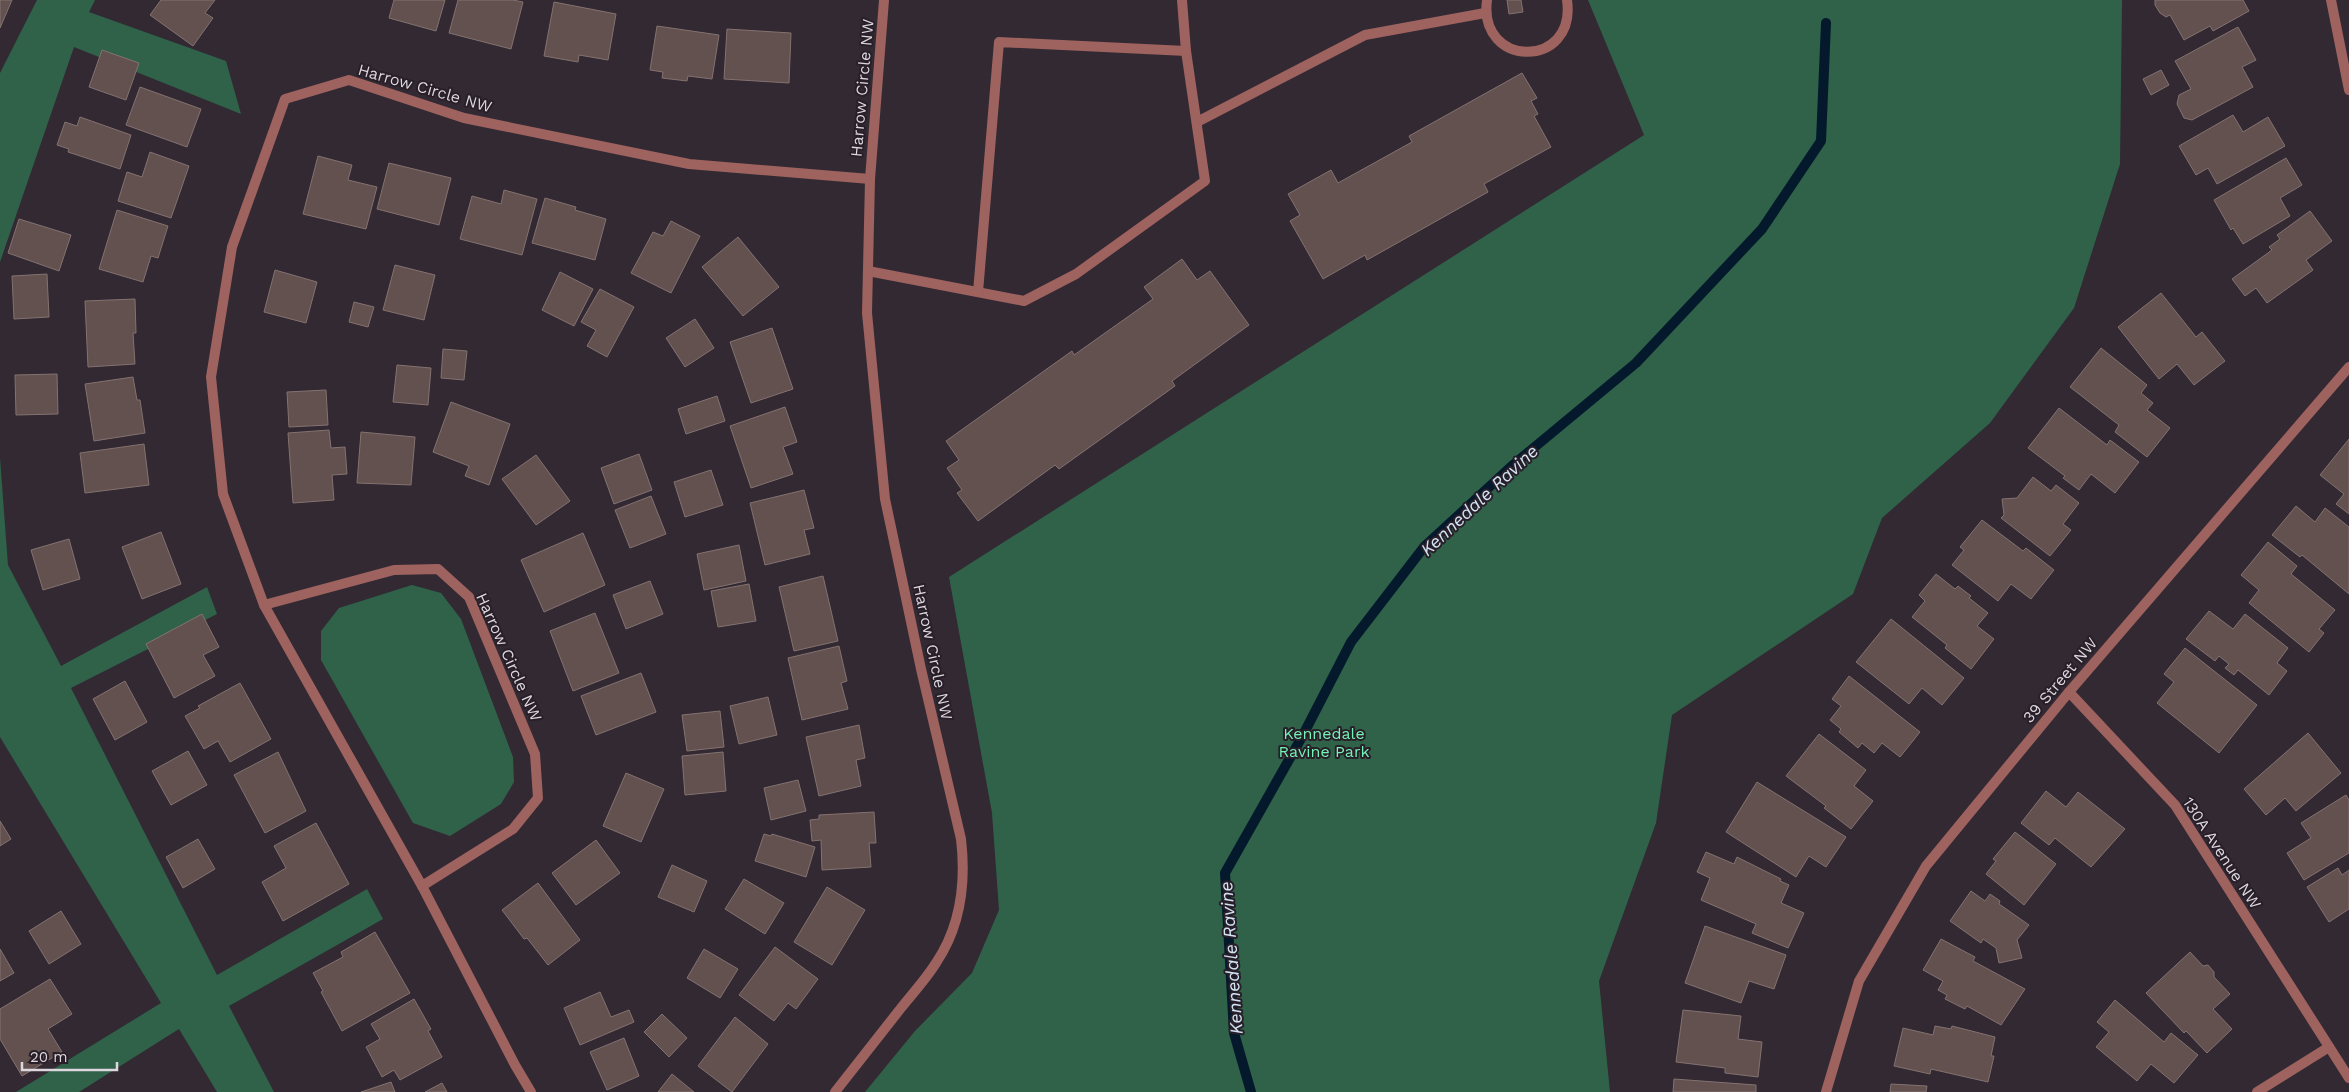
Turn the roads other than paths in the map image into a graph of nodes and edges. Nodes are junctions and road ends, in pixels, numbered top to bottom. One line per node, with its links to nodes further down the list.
1 (884, 0): 10 (street, Harrow Circle NW)
2 (1182, 0): 7 (street)
3 (1487, 0): 6 (street)
4 (1567, 0): 6 (street)
5 (2331, 0): 8 (street)
6 (1485, 13): 9 (street)
7 (1186, 51): 9 (street); 12 (street)
8 (2349, 90)
9 (1197, 122): 12 (street)
10 (870, 179): 11 (street, Harrow Circle NW); 14 (street, Harrow Circle NW)
11 (868, 271): 12 (street); 20 (street, Harrow Circle NW)
12 (978, 292)
13 (2349, 366): 15 (street, 39 Street NW)
14 (264, 605): 16 (street, Harrow Circle NW); 16 (street, Harrow Circle NW)
15 (2069, 692): 17 (street, 130A Avenue NW); 21 (street, 39 Street NW)
16 (422, 886): 19 (street, Harrow Circle NW)
17 (2329, 1047): 18 (street, 130A Avenue NW); 22 (street)
18 (2349, 1078)
19 (532, 1092)
20 (836, 1092)
21 (1826, 1092)
22 (2257, 1092)

